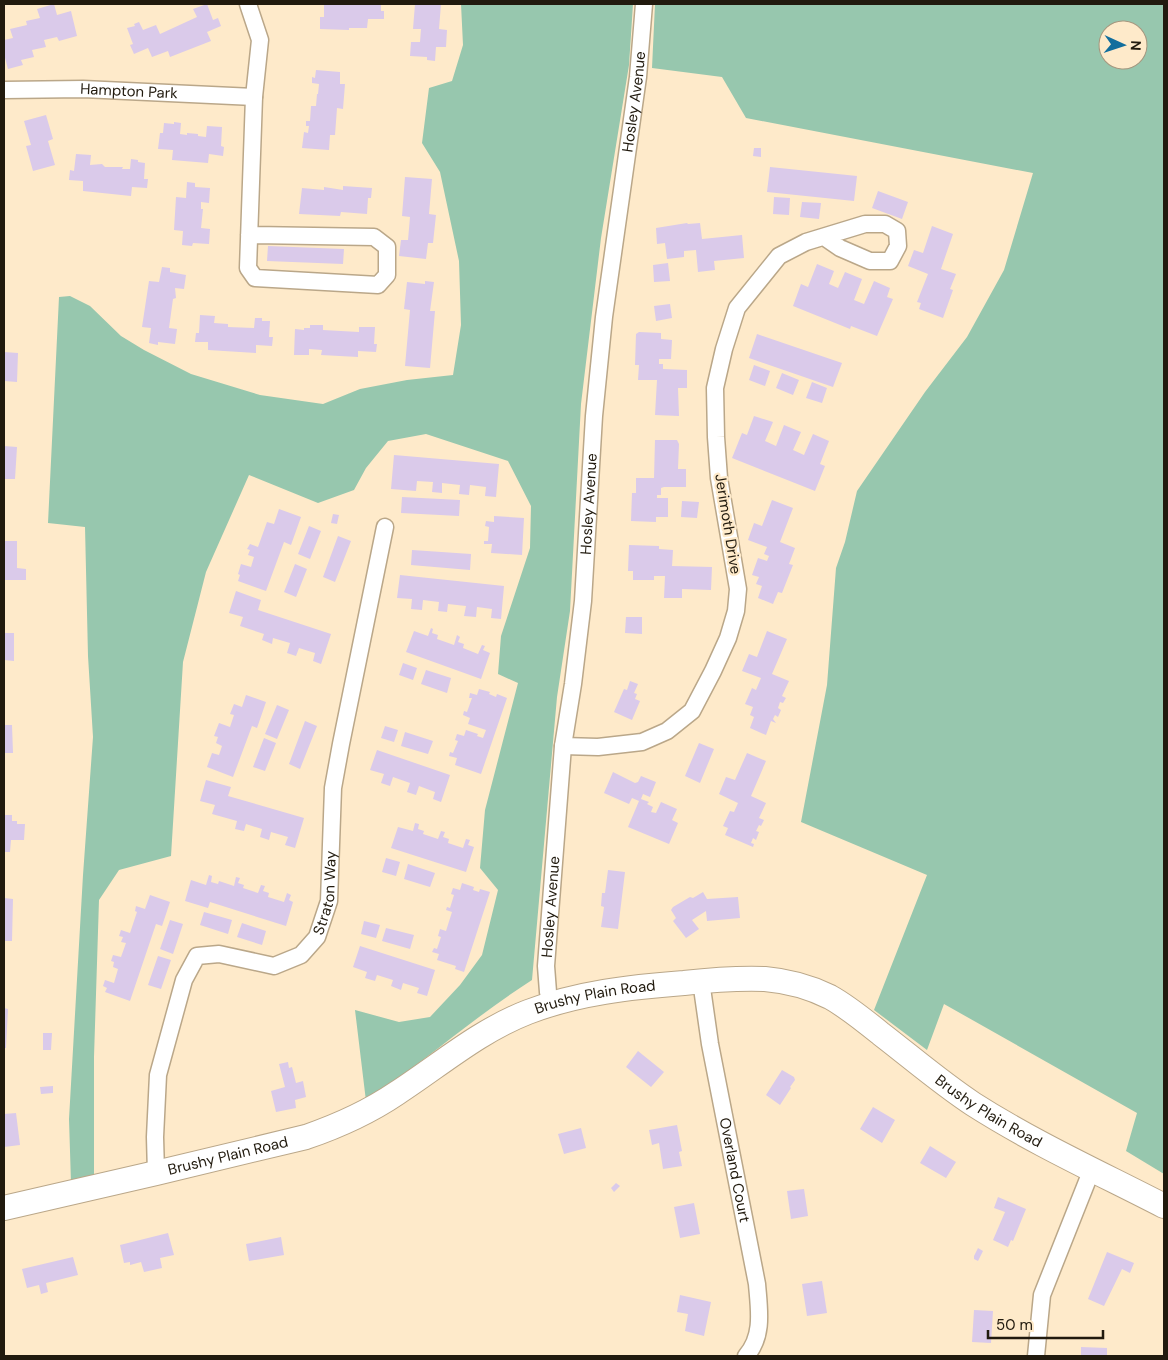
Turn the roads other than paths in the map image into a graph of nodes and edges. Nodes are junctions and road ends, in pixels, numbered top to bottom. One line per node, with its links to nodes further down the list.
1 (248, 4): 4 (street)
2 (644, 4): 8 (street, Hosley Avenue)
3 (4, 90): 4 (street, Hampton Park)
4 (254, 97): 5 (street)
5 (250, 234): 5 (street)
6 (824, 236): 8 (street, Jerimoth Drive)
7 (385, 527): 12 (street, Straton Way)
8 (563, 746): 10 (street, Hosley Avenue)
9 (701, 981): 10 (main road, Brushy Plain Road); 11 (main road, Brushy Plain Road); 15 (street, Overland Court)
10 (552, 1005): 12 (main road, Brushy Plain Road)
11 (1092, 1169): 13 (main road, Brushy Plain Road); 16 (street)
12 (156, 1174): 14 (main road, Brushy Plain Road)
13 (1164, 1206)
14 (4, 1208)
15 (746, 1356)
16 (1036, 1356)

